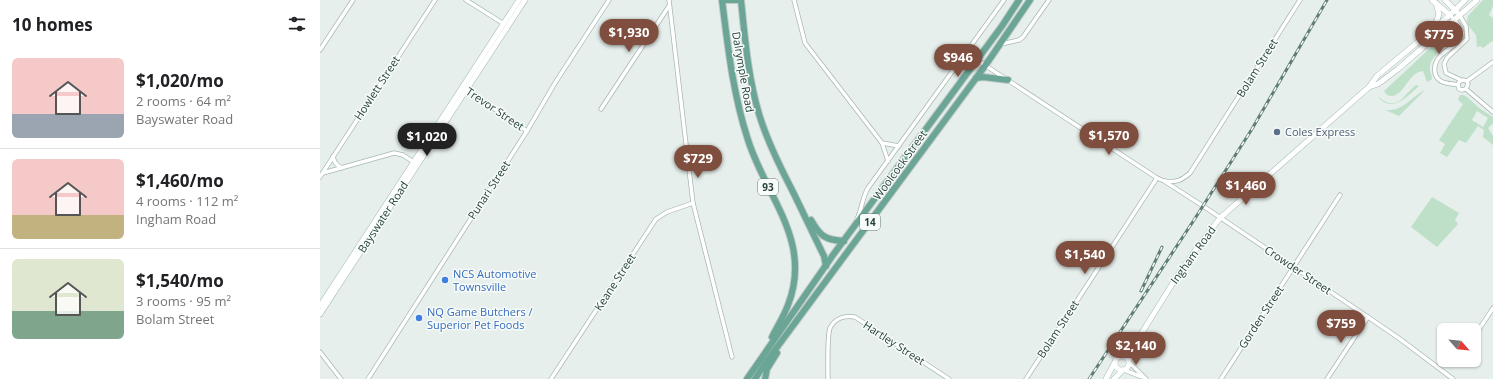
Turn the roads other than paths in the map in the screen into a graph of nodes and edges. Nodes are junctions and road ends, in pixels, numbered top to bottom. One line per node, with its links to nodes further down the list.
1 (353, 0): 28 (street)
2 (435, 0): 45 (street, Howlett Street)
3 (466, 0): 25 (street)
4 (519, 0): 25 (main road, Bayswater Road)
5 (525, 0): 25 (main road, Bayswater Road)
6 (609, 0): 42 (street, Punari Street)
7 (669, 0): 20 (street)
8 (722, 0): 9 (main road); 74 (main road, Dalrymple Road / 93)
9 (741, 0): 52 (main road, Dalrymple Road / 93)
10 (794, 0): 43 (street)
11 (1004, 0): 44 (street)
12 (1019, 0): 29 (main road, Woolcock Street / 14)
13 (1030, 0): 27 (main road, Woolcock Street / 14)
14 (1049, 0): 27 (street)
15 (1300, 0): 51 (street, Bolam Street)
16 (1445, 0): 21 (main road)
17 (1466, 0): 21 (main road, Ingham Road)
18 (1477, 0): 23 (main road, Ingham Road)
19 (1434, 1): 22 (main road); 26 (main road)
20 (669, 6): 40 (street); 54 (street)
21 (1456, 10): 22 (main road, Ingham Road); 23 (main road)
22 (1450, 15): 24 (street); 26 (main road, Ingham Road)
23 (1460, 16): 24 (main road, Ingham Road); 34 (street)
24 (1455, 21): 36 (street); 37 (main road, Ingham Road)
25 (506, 25): 38 (main road, Bayswater Road)
26 (1432, 30): 37 (main road, Ingham Road)
27 (1001, 44): 31 (main road, Woolcock Street / 14)
28 (320, 50)
29 (977, 60): 31 (street, Crowder Street); 56 (main road, Woolcock Street / 14)
30 (1493, 62): 35 (street)
31 (985, 66): 32 (main road, Woolcock Street / 14); 33 (street, Crowder Street)
32 (976, 78): 33 (main road); 61 (main road, Woolcock Street / 14)
33 (1008, 80): 50 (street, Crowder Street)
34 (1461, 80): 35 (street); 36 (street)
35 (1467, 81): 39 (street)
36 (1458, 85): 39 (street)
37 (1369, 87): 55 (main road, Ingham Road)
38 (464, 88): 42 (street, Trevor Street); 47 (main road, Bayswater Road)
39 (1466, 89): 41 (street)
40 (601, 109)
41 (1493, 112)
42 (527, 131): 78 (street, Punari Street)
43 (882, 143): 44 (street); 46 (street)
44 (899, 146): 46 (street)
45 (333, 156): 48 (street); 49 (street, Howlett Street)
46 (888, 161): 56 (street)
47 (415, 163): 48 (street); 62 (main road, Bayswater Road); 64 (main road, Bayswater Road)
48 (342, 168): 49 (street)
49 (321, 174)
50 (1157, 178): 51 (street, Crowder Street); 85 (street, Bolam Street)
51 (1164, 181): 55 (street, Crowder Street)
52 (791, 188): 57 (main road); 58 (main road, Dalrymple Road / 93)
53 (1340, 195): 59 (street, Gorden Street)
54 (693, 203): 71 (street); 79 (street, Keane Street)
55 (1220, 218): 59 (street, Crowder Street); 68 (main road, Ingham Road)
56 (850, 232): 57 (main road, Woolcock Street / 14)
57 (844, 241): 58 (main road, Woolcock Street / 14)
58 (826, 266): 60 (main road, Woolcock Street / 14); 61 (main road, Dalrymple Road / 93)
59 (1294, 267): 65 (street, Crowder Street); 88 (street, Gorden Street)
60 (816, 280): 61 (main road); 74 (main road, Woolcock Street / 14)
61 (824, 284): 67 (main road, Woolcock Street / 14)
62 (320, 306)
63 (1493, 308): 66 (street)
64 (320, 314)
65 (1368, 317): 89 (street); 90 (street, Crowder Street)
66 (1481, 326)
67 (791, 328): 81 (main road, Woolcock Street / 14); 82 (main road)
68 (1138, 338): 70 (main road, Ingham Road); 72 (main road, Ingham Road)
69 (320, 352): 77 (street)
70 (1122, 356): 72 (main road); 73 (main road)
71 (732, 358)
72 (1129, 361): 75 (main road); 76 (street)
73 (1115, 362): 75 (main road); 86 (main road)
74 (755, 367): 80 (main road, Woolcock Street / 14)
75 (1123, 370): 76 (street); 87 (main road)
76 (1145, 378)
77 (341, 379)
78 (368, 379)
79 (551, 379)
80 (747, 379)
81 (755, 379)
82 (765, 379)
83 (828, 379): 84 (street, Hartley Street)
84 (949, 379)
85 (1026, 379)
86 (1106, 379)
87 (1114, 379)
88 (1221, 379)
89 (1327, 379)
90 (1451, 379)

